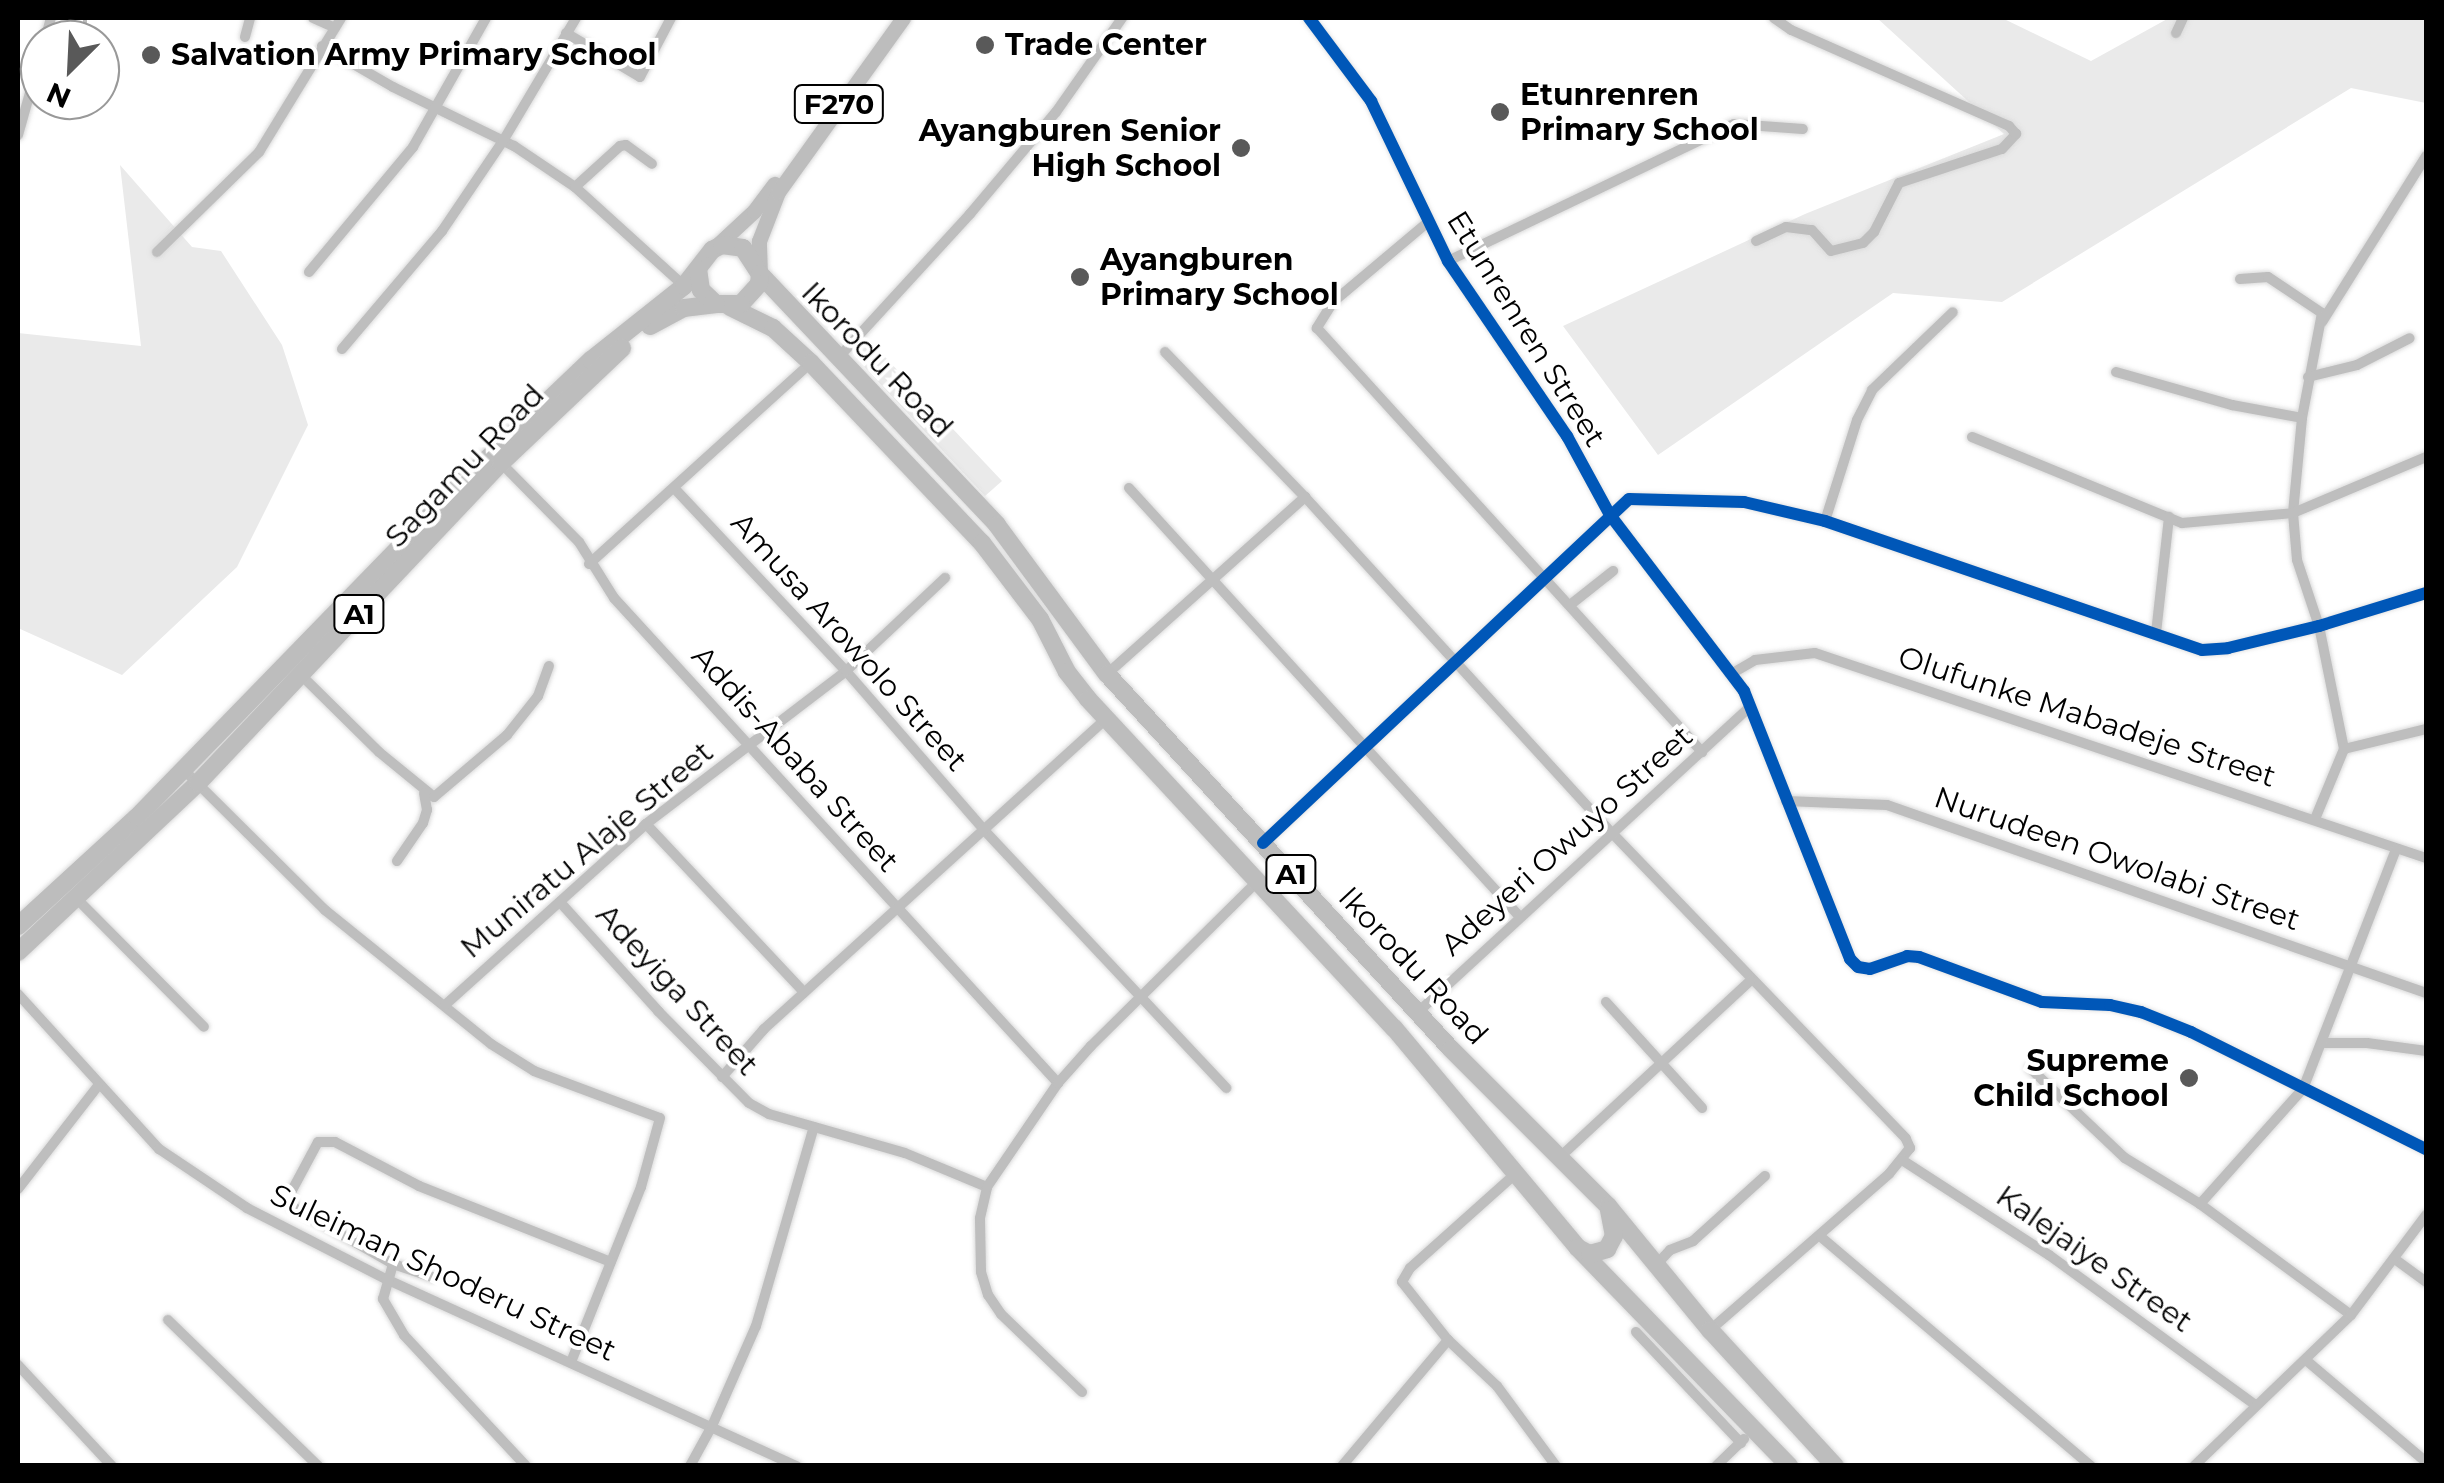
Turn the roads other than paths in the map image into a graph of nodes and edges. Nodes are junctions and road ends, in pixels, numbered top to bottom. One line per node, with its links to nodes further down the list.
1 (250, 18): 15 (street)
2 (313, 18): 12 (street)
3 (486, 18): 17 (street)
4 (576, 18): 13 (street)
5 (671, 18): 13 (street)
6 (890, 18): 23 (main road, F270)
7 (902, 18): 23 (main road, F270)
8 (1122, 18): 40 (street)
9 (1308, 18): 24 (street, Etunrenren Street)
10 (1774, 18): 25 (street)
11 (2183, 18): 14 (street)
12 (338, 22): 16 (street)
13 (566, 33): 19 (street)
14 (2176, 33)
15 (244, 38)
16 (322, 46): 17 (street); 27 (street)
17 (435, 108): 19 (street); 30 (street)
18 (1804, 129): 28 (street)
19 (503, 141): 22 (street); 38 (street)
20 (2426, 156): 36 (street)
21 (652, 164): 22 (street)
22 (576, 187): 33 (street)
23 (774, 191): 26 (main road, F270); 31 (main road, F270)
24 (1428, 222): 28 (street, Etunrenren Street); 60 (street)
25 (1756, 242)
26 (712, 250): 29 (highway); 31 (highway)
27 (157, 252)
28 (1448, 260): 52 (street, Etunrenren Street)
29 (698, 268): 33 (highway, Sagamu Road / A1); 34 (highway)
30 (310, 272)
31 (760, 274): 34 (highway); 40 (highway, Ikorodu Road / A1)
32 (2240, 278): 36 (street)
33 (684, 286): 57 (highway, Sagamu Road / A1)
34 (723, 306): 41 (highway, Ikorodu Road / A1); 47 (highway, Sagamu Road / A1)
35 (1953, 312): 54 (street)
36 (2321, 323): 43 (street)
37 (2410, 338): 43 (street)
38 (342, 349)
39 (1166, 352): 50 (street)
40 (838, 358): 69 (highway, Ikorodu Road / A1)
41 (811, 362): 48 (street); 72 (highway, Ikorodu Road / A1)
42 (2116, 372): 44 (street)
43 (2308, 377): 44 (street)
44 (2302, 418): 51 (street)
45 (1972, 437): 53 (street)
46 (2426, 457): 51 (street)
47 (501, 463): 55 (street, Addis-Ababa Street); 57 (highway, Sagamu Road / A1)
48 (675, 488): 55 (street); 67 (street, Amusa Arowolo Street)
49 (1129, 488): 59 (street)
50 (1305, 497): 59 (street); 65 (street)
51 (2293, 512): 53 (street); 63 (street)
52 (1610, 515): 54 (street); 60 (street); 70 (street, Etunrenren Street)
53 (2169, 517): 64 (street)
54 (1825, 521): 64 (street)
55 (589, 564): 74 (street, Addis-Ababa Street)
56 (1613, 570): 62 (street)
57 (382, 576): 68 (highway, Sagamu Road / A1); 78 (highway, Sagamu Road / A1)
58 (945, 578): 67 (street, Muniratu Alaje Street)
59 (1214, 578): 69 (street); 75 (street)
60 (1547, 580): 62 (street); 65 (street)
61 (2426, 593): 63 (street)
62 (1570, 604): 77 (street)
63 (2319, 626): 64 (street); 76 (street)
64 (2156, 633)
65 (1456, 664): 75 (street); 84 (street)
66 (549, 666): 79 (street)
67 (846, 671): 74 (street, Muniratu Alaje Street); 83 (street, Amusa Arowolo Street)
68 (301, 674): 78 (highway, Sagamu Road / A1); 79 (street)
69 (1108, 674): 85 (highway, Ikorodu Road / A1)
70 (1731, 674): 71 (street, Etunrenren Street); 81 (street, Olufunke Mabadeje Street)
71 (1750, 707): 77 (street, Adeyeri Owuyo Street); 80 (street, Etunrenren Street)
72 (1106, 719): 83 (street); 89 (highway, Ikorodu Road / A1)
73 (2426, 729): 76 (street)
74 (751, 744): 82 (street, Muniratu Alaje Street); 92 (street, Addis-Ababa Street)
75 (1367, 746): 85 (street); 93 (street)
76 (2344, 749): 81 (street)
77 (1702, 752): 84 (street, Adeyeri Owuyo Street)
78 (191, 776): 90 (highway, Sagamu Road / A1); 94 (highway, Sagamu Road / A1); 103 (street)
79 (424, 793): 88 (street)
80 (1786, 801): 96 (street, Nurudeen Owolabi Street); 114 (street, Etunrenren Street)
81 (2315, 819): 86 (street, Olufunke Mabadeje Street)
82 (646, 824): 91 (street, Muniratu Alaje Street); 98 (street)
83 (984, 830): 92 (street); 101 (street, Amusa Arowolo Street)
84 (1612, 833): 93 (street, Adeyeri Owuyo Street); 97 (street)
85 (1263, 843): 104 (highway, Ikorodu Road / A1)
86 (2396, 849): 87 (street, Olufunke Mabadeje Street); 96 (street)
87 (2426, 858)
88 (397, 861)
89 (1257, 882): 101 (street); 120 (highway, Ikorodu Road / A1)
90 (77, 899): 95 (highway, Sagamu Road / A1); 105 (street)
91 (560, 902): 103 (street, Muniratu Alaje Street); 110 (street, Adeyiga Street)
92 (898, 910): 98 (street); 111 (street, Addis-Ababa Street)
93 (1519, 916): 104 (street, Adeyeri Owuyo Street)
94 (18, 926)
95 (18, 952)
96 (2350, 967): 99 (street, Nurudeen Owolabi Street); 106 (street)
97 (1751, 980): 108 (street); 119 (street)
98 (804, 992): 110 (street)
99 (2426, 993)
100 (18, 994): 112 (street, Suleiman Shoderu Street)
101 (1139, 996): 111 (street); 113 (street, Amusa Arowolo Street)
102 (1606, 1002): 108 (street)
103 (445, 1005): 130 (street)
104 (1417, 1013): 118 (highway, Ikorodu Road / A1)
105 (204, 1027)
106 (2323, 1043): 107 (street); 114 (street)
107 (2426, 1051)
108 (1661, 1063): 115 (street); 118 (street)
109 (2030, 1068): 124 (street)
110 (722, 1077): 116 (street, Adeyiga Street)
111 (1058, 1084): 122 (street)
112 (98, 1086): 123 (street); 134 (street, Suleiman Shoderu Street)
113 (1226, 1088)
114 (2303, 1089): 117 (street); 124 (street)
115 (1702, 1108)
116 (814, 1127): 122 (street, Adeyiga Street); 146 (street)
117 (2426, 1150)
118 (1560, 1156): 125 (highway, Ikorodu Road / A1)
119 (1902, 1160): 127 (street); 145 (street, Kalejaiye Street)
120 (1513, 1176): 128 (highway, Ikorodu Road / A1); 140 (street)
121 (1765, 1176): 132 (street)
122 (987, 1187): 144 (street)
123 (18, 1189)
124 (2200, 1204): 136 (street)
125 (1608, 1206): 128 (highway); 132 (highway, Ikorodu Road / A1)
126 (2426, 1215): 129 (street)
127 (1820, 1237): 138 (street); 160 (street)
128 (1577, 1248): 147 (highway, Ikorodu Road / A1)
129 (2396, 1260): 135 (street); 136 (street)
130 (611, 1262): 131 (street); 141 (street)
131 (393, 1264): 133 (street); 134 (street)
132 (1657, 1264): 138 (highway, Ikorodu Road / A1)
133 (432, 1277)
134 (386, 1279): 141 (street, Suleiman Shoderu Street); 152 (street)
135 (2426, 1282)
136 (2351, 1315): 142 (street)
137 (168, 1320): 151 (street)
138 (1710, 1330): 159 (highway, Ikorodu Road / A1)
139 (1636, 1332): 148 (street)
140 (1448, 1340): 155 (street); 156 (street)
141 (571, 1362): 146 (street, Suleiman Shoderu Street)
142 (2307, 1362): 145 (street); 149 (street)
143 (18, 1365): 150 (street)
144 (1082, 1392)
145 (2254, 1404): 161 (street)
146 (712, 1426): 153 (street); 154 (street, Suleiman Shoderu Street)
147 (1755, 1427): 148 (street); 158 (highway, Ikorodu Road / A1)
148 (1741, 1443): 157 (street)
149 (2426, 1462)
150 (112, 1466)
151 (318, 1466)
152 (526, 1466)
153 (690, 1466)
154 (797, 1466)
155 (1342, 1466)
156 (1556, 1466)
157 (1716, 1466)
158 (1789, 1466)
159 (1835, 1466)
160 (2091, 1466)
161 (2194, 1466)

